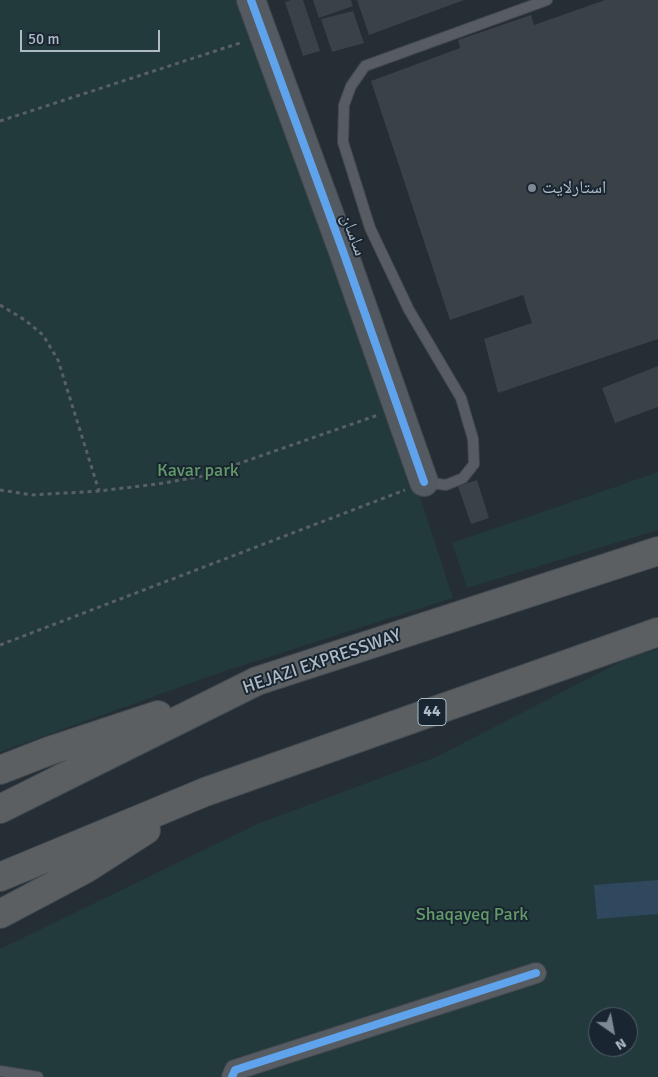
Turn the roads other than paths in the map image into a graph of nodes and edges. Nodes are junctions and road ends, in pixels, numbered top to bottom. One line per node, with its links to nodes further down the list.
1 (251, 0): 3 (street, ساسان)
2 (547, 0): 3 (lane)
3 (424, 482)
4 (658, 550): 6 (highway, HEJAZI EXPRESSWAY)
5 (658, 632): 8 (highway, 44)
6 (257, 682): 7 (highway); 9 (highway, HEJAZI EXPRESSWAY)
7 (0, 770)
8 (206, 792): 10 (highway, 44); 11 (highway)
9 (0, 809)
10 (0, 877)
11 (0, 914)
12 (536, 973): 15 (street)
13 (0, 1071): 14 (lane)
14 (38, 1077)
15 (232, 1077)

